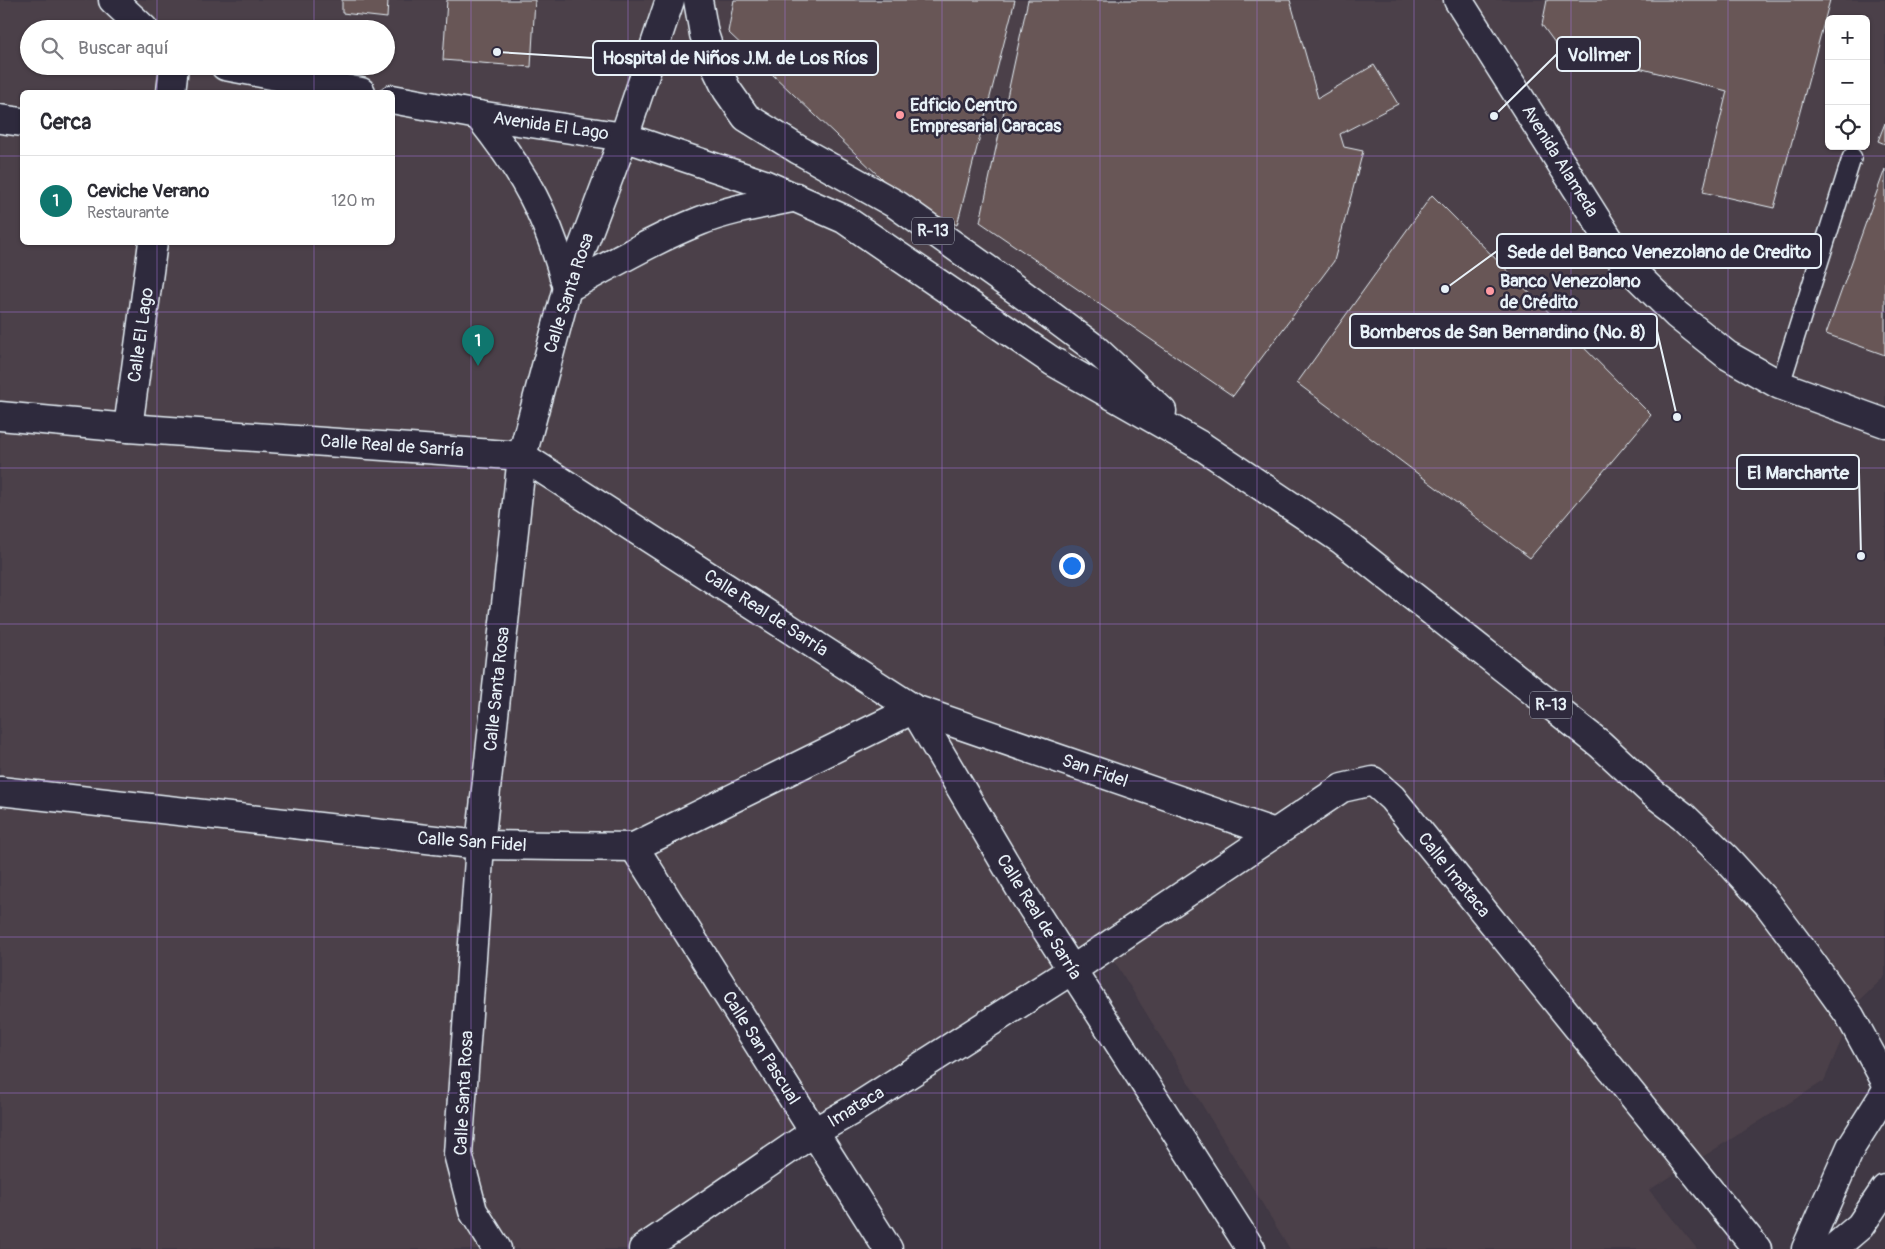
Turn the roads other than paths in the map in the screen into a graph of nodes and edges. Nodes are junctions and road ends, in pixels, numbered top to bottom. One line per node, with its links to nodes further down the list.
1 (112, 0): 5 (main road)
2 (670, 0): 14 (main road, Calle Santa Rosa)
3 (698, 0): 23 (main road, R-13)
4 (1458, 0): 19 (main road, Avenida Alameda)
5 (134, 20)
6 (173, 75): 8 (main road)
7 (271, 75): 9 (main road)
8 (171, 90)
9 (350, 90)
10 (395, 100): 11 (main road, Avenida El Lago)
11 (478, 115): 14 (main road, Avenida El Lago); 18 (main road, Avenida El Lago)
12 (0, 118): 13 (main road)
13 (20, 122)
14 (624, 137): 16 (main road, R-13); 18 (main road, Calle Santa Rosa)
15 (1852, 157): 19 (lane)
16 (796, 197): 18 (main road); 23 (main road, R-13)
17 (153, 245): 22 (main road, Calle El Lago)
18 (567, 288): 24 (main road, Calle Santa Rosa)
19 (1780, 386): 21 (main road, Avenida Alameda)
20 (0, 416): 22 (main road, Calle Real de Sarría)
21 (1885, 423)
22 (128, 428): 24 (main road, Calle Real de Sarría)
23 (1203, 447): 31 (main road, R-13)
24 (522, 456): 25 (main road, Calle Real de Sarría); 28 (main road, Calle Santa Rosa)
25 (914, 709): 27 (main road, San Fidel); 29 (main road, Calle San Fidel); 30 (main road, Calle Real de Sarría)
26 (0, 791): 28 (main road, Calle San Fidel)
27 (1275, 833): 30 (main road, Calle Imataca); 39 (main road, Calle Imataca)
28 (480, 846): 29 (main road, Calle San Fidel); 35 (main road, Calle Santa Rosa)
29 (634, 847): 33 (main road, Calle San Pascual)
30 (1072, 970): 33 (main road, Imataca); 38 (main road, Calle Real de Sarría)
31 (1885, 1080)
32 (1885, 1093): 40 (main road)
33 (814, 1132): 36 (main road, Imataca); 37 (main road, Calle San Pascual)
34 (1885, 1189): 41 (main road)
35 (497, 1249)
36 (642, 1249)
37 (888, 1249)
38 (1251, 1249)
39 (1757, 1249)
40 (1806, 1249)
41 (1833, 1249)

